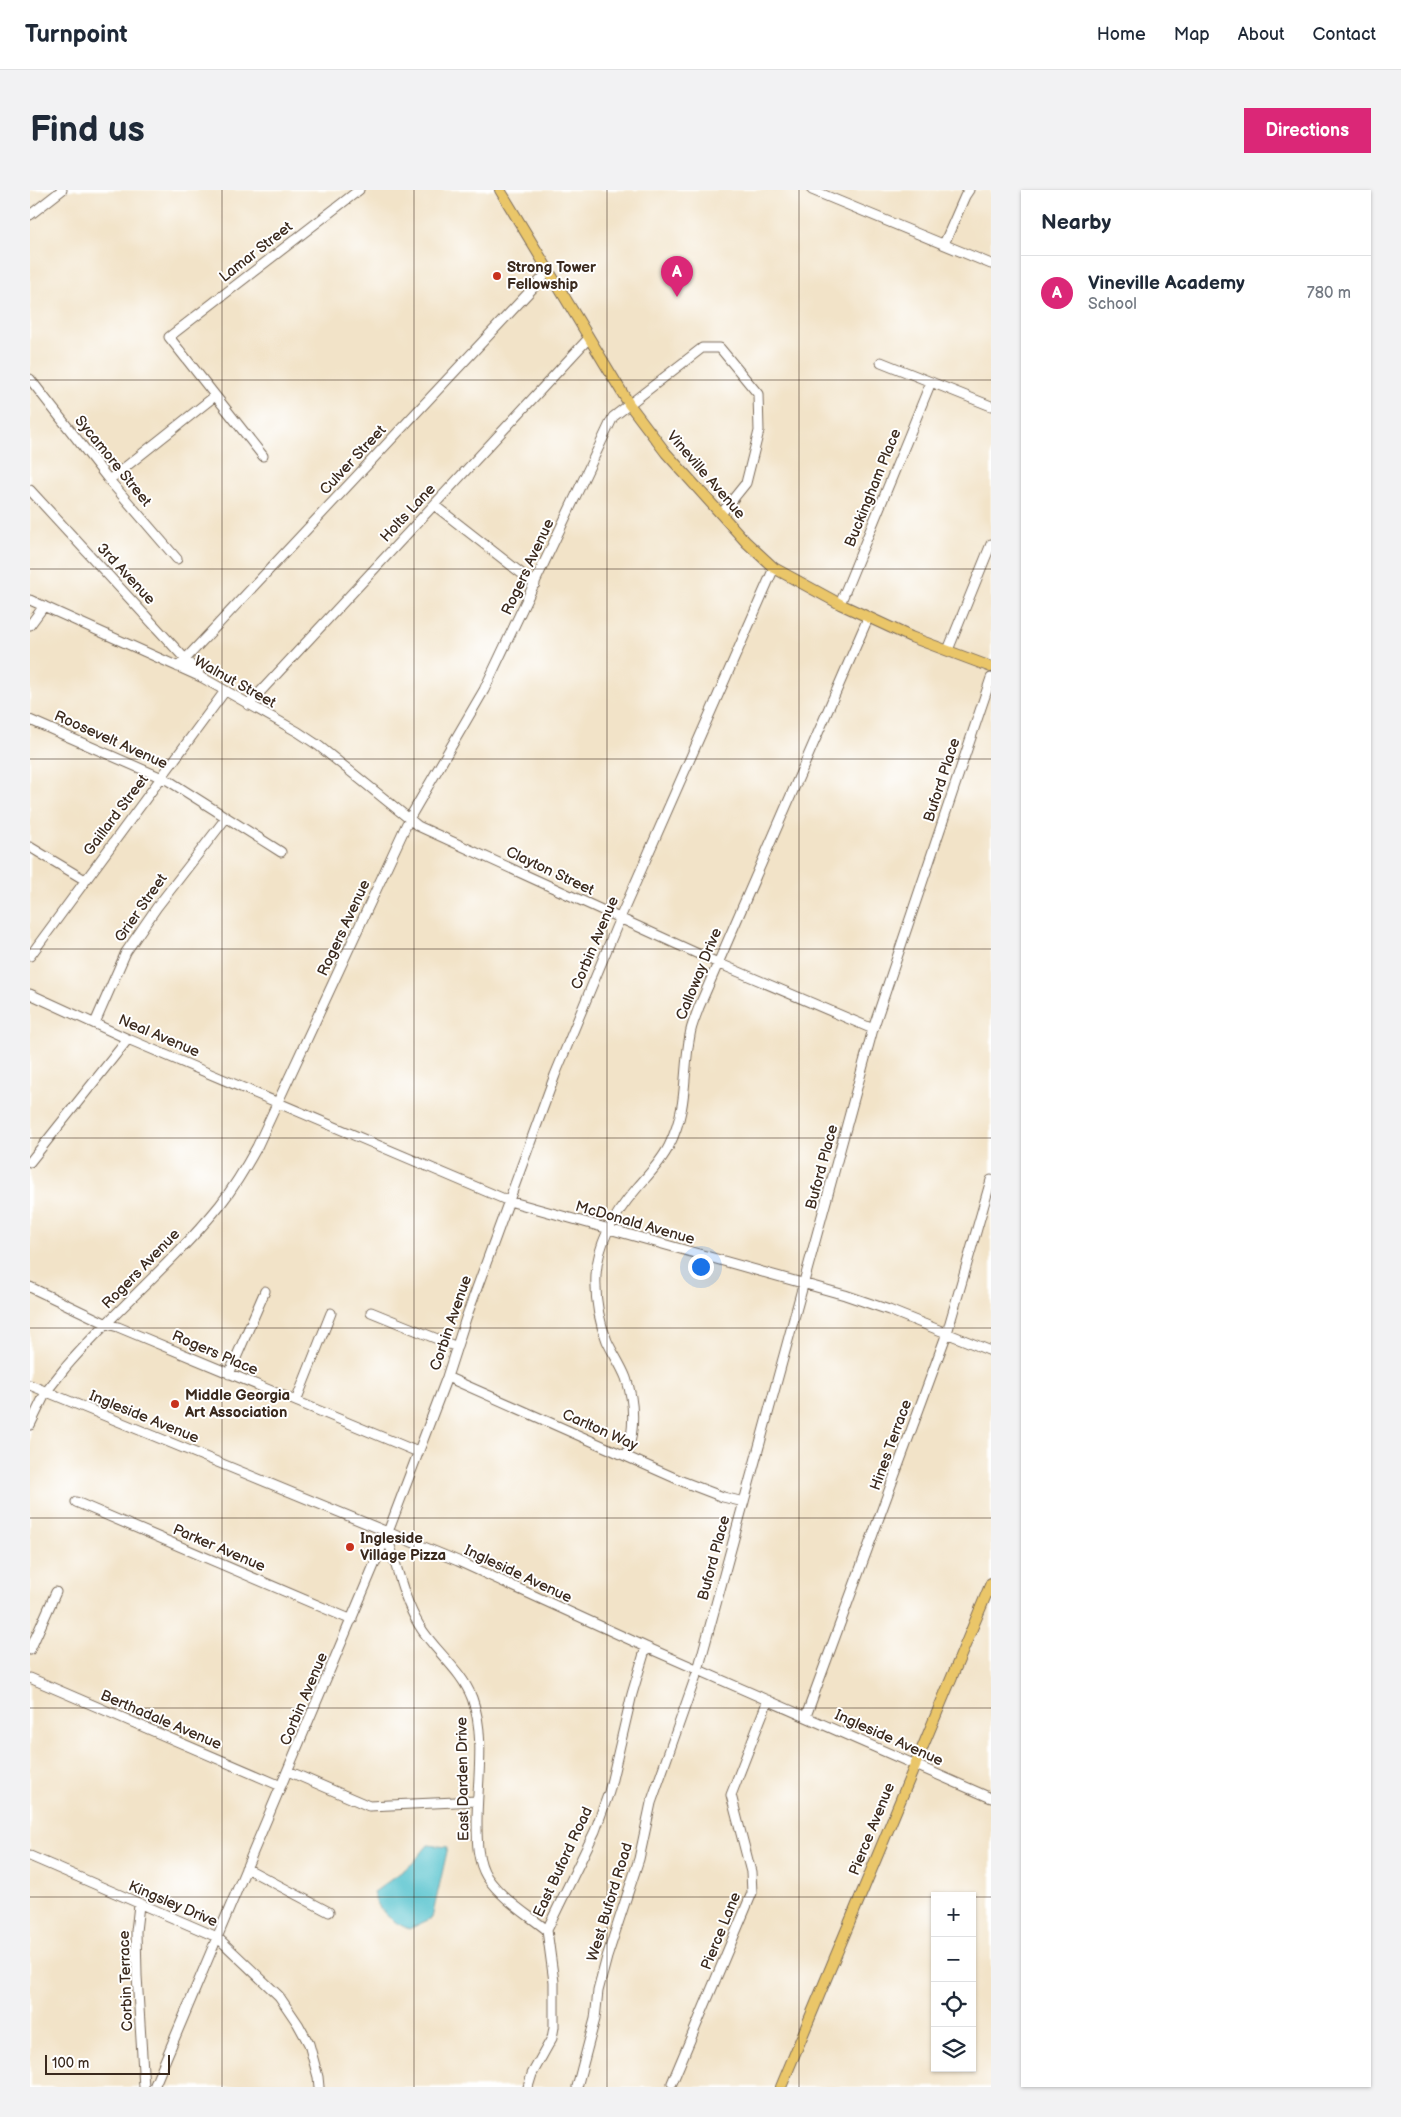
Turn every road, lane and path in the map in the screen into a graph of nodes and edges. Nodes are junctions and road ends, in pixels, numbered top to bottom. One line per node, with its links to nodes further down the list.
1 (62, 190): 6 (street)
2 (359, 190): 14 (street, Lamar Street)
3 (500, 190): 9 (main road, Vineville Avenue)
4 (812, 190): 7 (street)
5 (969, 190): 7 (street)
6 (30, 215)
7 (944, 244): 8 (street)
8 (991, 264)
9 (548, 272): 10 (main road, Vineville Avenue); 32 (street, Culver Street)
10 (588, 339): 15 (main road, Vineville Avenue); 20 (street, Holts Lane)
11 (881, 362): 13 (street)
12 (30, 379): 18 (street, Sycamore Street)
13 (931, 382): 16 (street); 27 (street, Buckingham Place)
14 (215, 396): 17 (street); 18 (street)
15 (629, 404): 21 (main road, Vineville Avenue); 21 (street, Rogers Avenue); 25 (street, Rogers Avenue)
16 (991, 406)
17 (263, 456)
18 (109, 480): 23 (street, Sycamore Street)
19 (30, 490): 32 (street, 3rd Avenue)
20 (434, 505): 25 (street); 38 (street, Holts Lane)
21 (721, 514): 24 (main road, Vineville Avenue)
22 (991, 544): 31 (street)
23 (177, 559)
24 (774, 568): 27 (main road, Vineville Avenue); 46 (street, Corbin Avenue)
25 (535, 584): 42 (street, Rogers Avenue)
26 (30, 600): 28 (street, Walnut Street)
27 (840, 604): 29 (main road, Vineville Avenue)
28 (44, 606): 30 (street); 33 (street, Walnut Street)
29 (868, 618): 31 (main road, Vineville Avenue); 48 (street, Calloway Drive)
30 (30, 625)
31 (948, 650): 34 (main road, Vineville Avenue)
32 (186, 659): 33 (street, Culver Street); 35 (street, 3rd Avenue)
33 (178, 667): 35 (street, Walnut Street)
34 (991, 667)
35 (203, 678): 37 (street, Walnut Street)
36 (991, 678): 51 (street, Buford Place)
37 (225, 691): 38 (street, Walnut Street); 40 (street, Gaillard Street)
38 (248, 705): 42 (street, Walnut Street)
39 (30, 720): 40 (street, Roosevelt Avenue)
40 (162, 778): 41 (street, Roosevelt Avenue); 45 (street, Gaillard Street)
41 (226, 818): 44 (street, Roosevelt Avenue); 50 (street, Grier Street)
42 (409, 819): 46 (street, Clayton Street); 53 (street, Rogers Avenue)
43 (30, 847): 45 (street)
44 (280, 852)
45 (85, 880): 47 (street, Gaillard Street)
46 (620, 918): 48 (street, Clayton Street); 56 (street, Corbin Avenue)
47 (30, 956)
48 (718, 963): 51 (street, Clayton Street); 57 (street, Calloway Drive)
49 (30, 994): 50 (street, Neal Avenue)
50 (95, 1024): 52 (street, Neal Avenue)
51 (874, 1029): 58 (street, Buford Place)
52 (128, 1039): 53 (street, Neal Avenue); 54 (street)
53 (278, 1102): 56 (street, McDonald Avenue); 63 (street, Rogers Avenue)
54 (30, 1162)
55 (991, 1180): 64 (street, Hines Terrace)
56 (509, 1201): 57 (street, McDonald Avenue); 65 (street, Corbin Avenue)
57 (608, 1230): 58 (street, McDonald Avenue); 74 (street, Calloway Drive)
58 (805, 1283): 64 (street, McDonald Avenue); 76 (street, Buford Place)
59 (30, 1287): 63 (street, Rogers Place)
60 (265, 1290): 67 (street)
61 (371, 1312): 65 (street)
62 (331, 1313): 71 (street)
63 (107, 1324): 67 (street, Rogers Place); 70 (street, Rogers Avenue)
64 (946, 1333): 66 (street, McDonald Avenue); 86 (street, Hines Terrace)
65 (457, 1347): 68 (street, Corbin Avenue)
66 (991, 1351)
67 (229, 1374): 71 (street, Rogers Place)
68 (447, 1377): 73 (street, Corbin Avenue); 74 (street, Carlton Way)
69 (30, 1385): 70 (street, Ingleside Avenue)
70 (46, 1392): 72 (street, Rogers Avenue); 77 (street, Ingleside Avenue)
71 (296, 1401): 73 (street, Rogers Place)
72 (30, 1426)
73 (418, 1452): 77 (street, Corbin Avenue)
74 (627, 1456): 76 (street, Carlton Way)
75 (76, 1502): 80 (street, Parker Avenue)
76 (744, 1502): 83 (street, Buford Place)
77 (388, 1532): 80 (street, Corbin Avenue); 81 (street, Ingleside Avenue); 91 (street, East Darden Drive)
78 (991, 1583): 87 (main road, Pierce Avenue)
79 (56, 1592): 82 (street)
80 (352, 1620): 88 (street, Corbin Avenue)
81 (646, 1647): 83 (street, Ingleside Avenue); 96 (street, East Buford Road)
82 (30, 1650)
83 (698, 1670): 85 (street, Ingleside Avenue); 103 (street, West Buford Road)
84 (30, 1678): 89 (street, Berthadale Avenue)
85 (768, 1700): 86 (street, Ingleside Avenue); 98 (street, Pierce Lane)
86 (806, 1716): 87 (street, Ingleside Avenue)
87 (915, 1763): 90 (street, Ingleside Avenue); 104 (main road, Pierce Avenue)
88 (288, 1771): 89 (street, Corbin Avenue); 91 (street)
89 (281, 1786): 93 (street, Corbin Avenue)
90 (991, 1798)
91 (477, 1801): 96 (street, East Darden Drive)
92 (30, 1856): 94 (street, Kingsley Drive)
93 (246, 1868): 95 (street); 97 (street, Corbin Avenue)
94 (139, 1905): 97 (street, Kingsley Drive); 99 (street, Corbin Terrace)
95 (329, 1912)
96 (547, 1930): 102 (street, East Buford Road)
97 (218, 1938): 100 (street, Corbin Avenue); 101 (street, Kingsley Drive)
98 (672, 2083)
99 (144, 2087)
100 (154, 2087)
101 (319, 2087)
102 (528, 2087)
103 (577, 2087)
104 (781, 2087)

